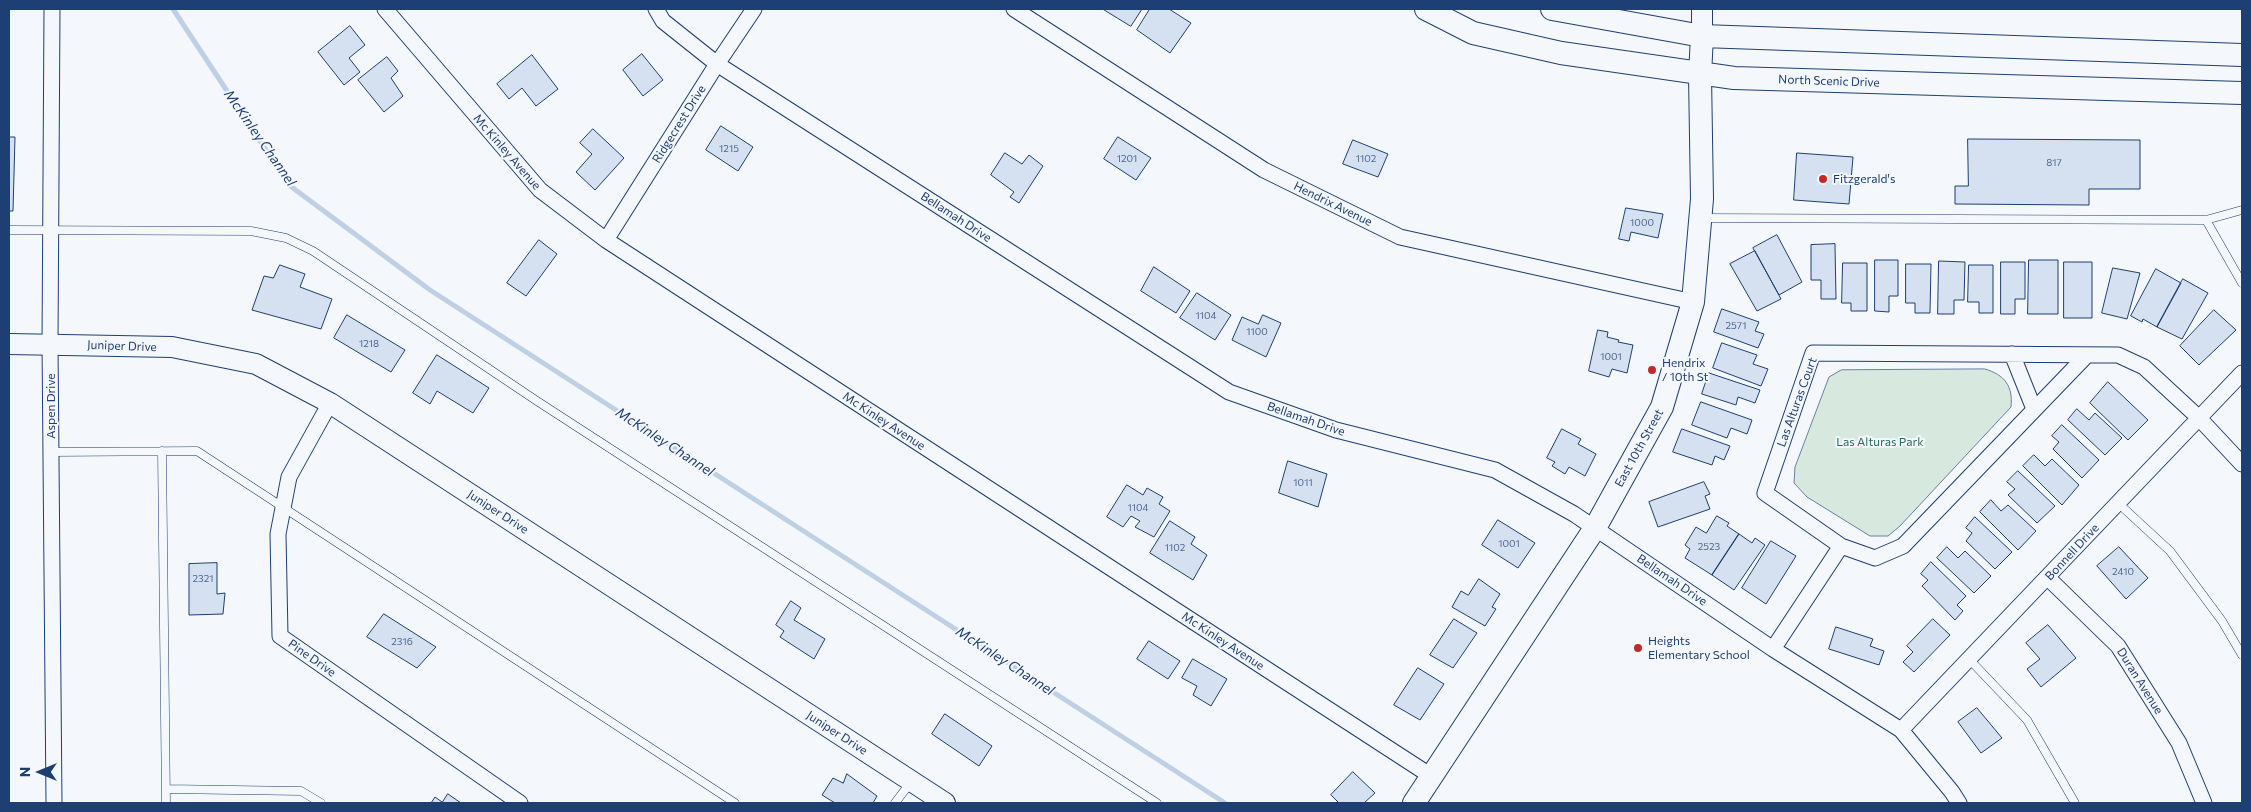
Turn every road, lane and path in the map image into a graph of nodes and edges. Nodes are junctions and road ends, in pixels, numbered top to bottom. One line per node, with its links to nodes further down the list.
1 (52, 9): 18 (street, Aspen Drive)
2 (385, 9): 19 (street, Mc Kinley Avenue)
3 (656, 9): 11 (street, Bellamah Drive)
4 (754, 9): 11 (street, Ridgecrest Drive)
5 (1014, 9): 21 (street, Hendrix Avenue)
6 (1426, 9): 12 (main road, North Scenic Drive)
7 (1552, 9): 9 (main road)
8 (1702, 9): 9 (street, East 10th Street)
9 (1702, 36): 10 (main road); 12 (main road, East 10th Street)
10 (2242, 55)
11 (717, 64): 19 (street, Ridgecrest Drive); 35 (street, Bellamah Drive)
12 (1700, 75): 13 (main road, North Scenic Drive); 15 (main road, East 10th Street)
13 (2242, 93)
14 (2242, 210): 16 (lane)
15 (1701, 218): 16 (lane); 21 (main road, East 10th Street)
16 (2206, 220): 20 (lane)
17 (9, 230): 18 (lane)
18 (51, 230): 23 (street, Aspen Drive); 52 (lane)
19 (606, 240): 42 (street, Mc Kinley Avenue)
20 (2242, 283)
21 (1693, 302): 35 (main road, East 10th Street)
22 (9, 344): 23 (street, Juniper Drive)
23 (50, 344): 27 (street, Juniper Drive); 31 (street, Aspen Drive)
24 (2012, 354): 25 (street, Las Alturas Court); 28 (street); 36 (street, Las Alturas Court)
25 (2086, 355): 28 (street, Las Alturas Court); 29 (street, Las Alturas Court)
26 (2242, 373): 29 (street, Bonnell Drive)
27 (330, 403): 34 (street, Pine Drive); 43 (street, Juniper Drive)
28 (2034, 409): 36 (street, Las Alturas Court)
29 (2198, 417): 32 (street, Las Alturas Court); 33 (street, Bonnell Drive)
30 (162, 451): 31 (lane); 34 (lane); 44 (lane)
31 (51, 452): 45 (street, Aspen Drive)
32 (2242, 464)
33 (2118, 503): 37 (street, Bonnell Drive); 39 (lane)
34 (283, 506): 48 (street, Pine Drive); 49 (lane)
35 (1595, 528): 38 (street, Bellamah Drive); 42 (main road, East 10th Street)
36 (1841, 546): 38 (street)
37 (2048, 578): 40 (street, Bonnell Drive); 56 (street, Duran Avenue)
38 (1773, 649): 41 (street, Bellamah Drive)
39 (2242, 655)
40 (1969, 659): 41 (street, Bonnell Drive); 55 (lane)
41 (1900, 730): 54 (street, Bellamah Drive)
42 (1431, 776): 53 (main road, East 10th Street)
43 (911, 782): 50 (lane); 51 (street, Juniper Drive)
44 (166, 789): 46 (lane); 47 (lane)
45 (54, 803)
46 (166, 803)
47 (321, 803)
48 (520, 803)
49 (735, 803)
50 (895, 803)
51 (945, 803)
52 (1157, 803)
53 (1414, 803)
54 (1959, 803)
55 (2075, 803)
56 (2204, 803)

